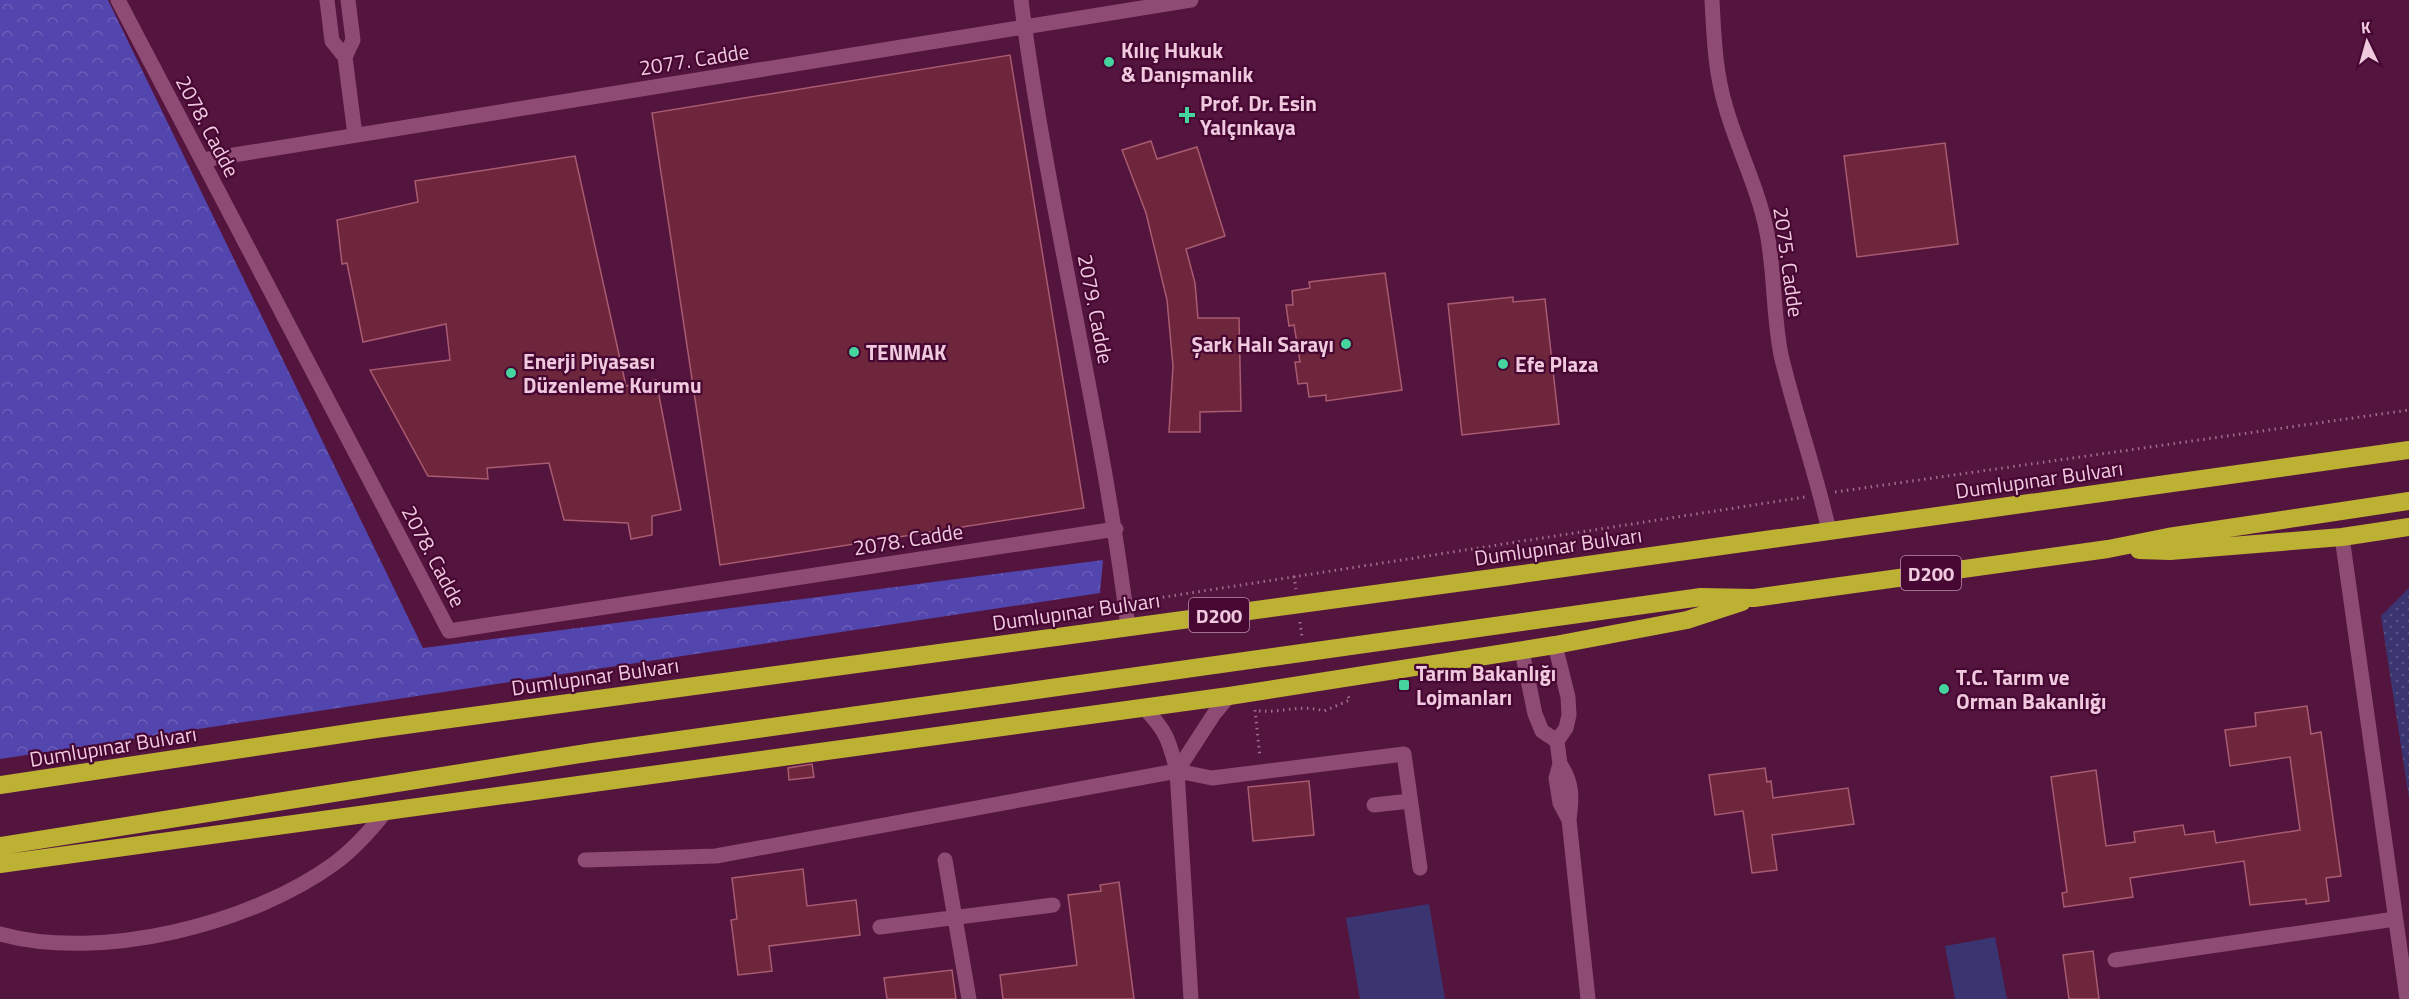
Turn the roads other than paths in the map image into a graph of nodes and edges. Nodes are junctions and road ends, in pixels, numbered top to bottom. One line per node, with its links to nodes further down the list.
1 (118, 0): 10 (street, 2078. Cadde)
2 (327, 0): 8 (street)
3 (348, 0): 8 (street)
4 (1021, 0): 7 (street, 2079. Cadde)
5 (1191, 0): 7 (street, 2077. Cadde)
6 (1712, 0): 15 (street, 2075. Cadde)
7 (1024, 27): 9 (street, 2077. Cadde); 14 (street, 2079. Cadde)
8 (345, 57): 9 (street)
9 (355, 135): 10 (street, 2077. Cadde)
10 (203, 160): 14 (street, 2078. Cadde)
11 (2409, 450): 15 (highway, Dumlupınar Bulvarı / D200)
12 (2409, 501): 17 (highway, D200)
13 (2409, 527): 16 (highway)
14 (1116, 529): 19 (street, 2079. Cadde)
15 (1829, 531): 19 (highway, Dumlupınar Bulvarı / D200)
16 (2342, 537): 17 (highway); 37 (street)
17 (2108, 549): 18 (highway, D200)
18 (1754, 598): 20 (highway); 30 (highway, D200)
19 (1128, 627): 26 (highway, Dumlupınar Bulvarı / D200)
20 (1555, 645): 21 (highway); 24 (street)
21 (1522, 651): 22 (highway); 24 (street)
22 (1229, 696): 23 (highway); 25 (street)
23 (1144, 708): 25 (street); 29 (highway)
24 (1557, 741): 43 (street)
25 (1177, 771): 27 (street); 31 (street); 42 (street)
26 (0, 785)
27 (1410, 801): 28 (street); 34 (street)
28 (1374, 805)
29 (386, 811): 33 (highway); 39 (street)
30 (0, 846)
31 (585, 860)
32 (945, 860): 36 (street)
33 (0, 864)
34 (1420, 868)
35 (1053, 904): 36 (street)
36 (955, 916): 38 (street); 41 (street)
37 (2395, 919): 40 (street); 44 (street)
38 (880, 927)
39 (0, 934)
40 (2115, 960)
41 (969, 999)
42 (1191, 999)
43 (1588, 999)
44 (2407, 999)

